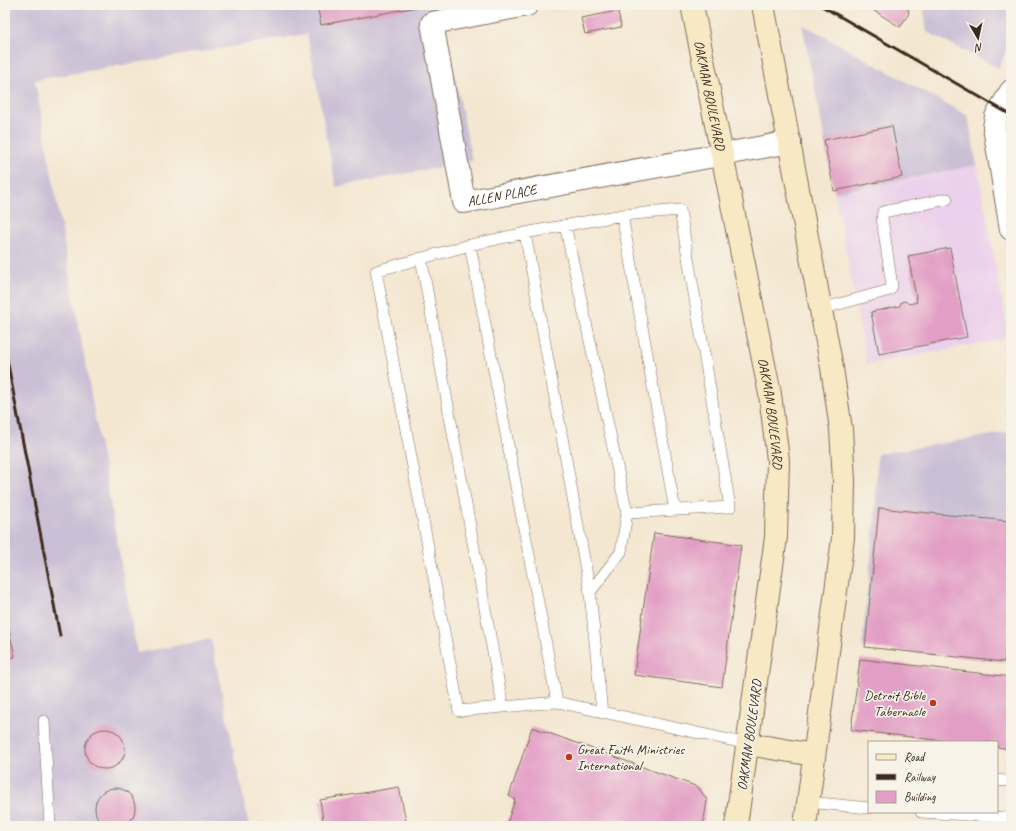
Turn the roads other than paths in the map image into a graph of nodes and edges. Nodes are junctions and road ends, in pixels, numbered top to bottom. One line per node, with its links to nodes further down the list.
1 (527, 5): 6 (street, ALLEN PLACE)
2 (763, 8): 5 (street)
3 (697, 11): 6 (street, OAKMAN BOULEVARD)
4 (1011, 91): 10 (street)
5 (790, 142): 6 (street, ALLEN PLACE); 15 (street)
6 (723, 155): 23 (street, OAKMAN BOULEVARD)
7 (1011, 163): 10 (street)
8 (947, 199): 15 (lane)
9 (622, 215): 11 (lane); 16 (lane); 16 (lane)
10 (1010, 224)
11 (565, 225): 12 (lane); 17 (lane)
12 (524, 234): 13 (lane); 18 (lane)
13 (470, 245): 14 (lane); 19 (lane)
14 (421, 258): 20 (lane); 20 (lane)
15 (821, 309): 24 (street)
16 (675, 510): 17 (lane)
17 (628, 513): 18 (lane)
18 (590, 592): 21 (lane)
19 (557, 702): 20 (lane); 21 (lane)
20 (503, 707)
21 (602, 713): 23 (lane)
22 (44, 721): 29 (lane)
23 (748, 744): 24 (street); 30 (street, OAKMAN BOULEVARD)
24 (814, 755): 25 (street)
25 (808, 802): 26 (lane); 31 (street)
26 (868, 806)
27 (935, 813): 28 (lane)
28 (1011, 818)
29 (50, 826)
30 (736, 826)
31 (805, 826)

